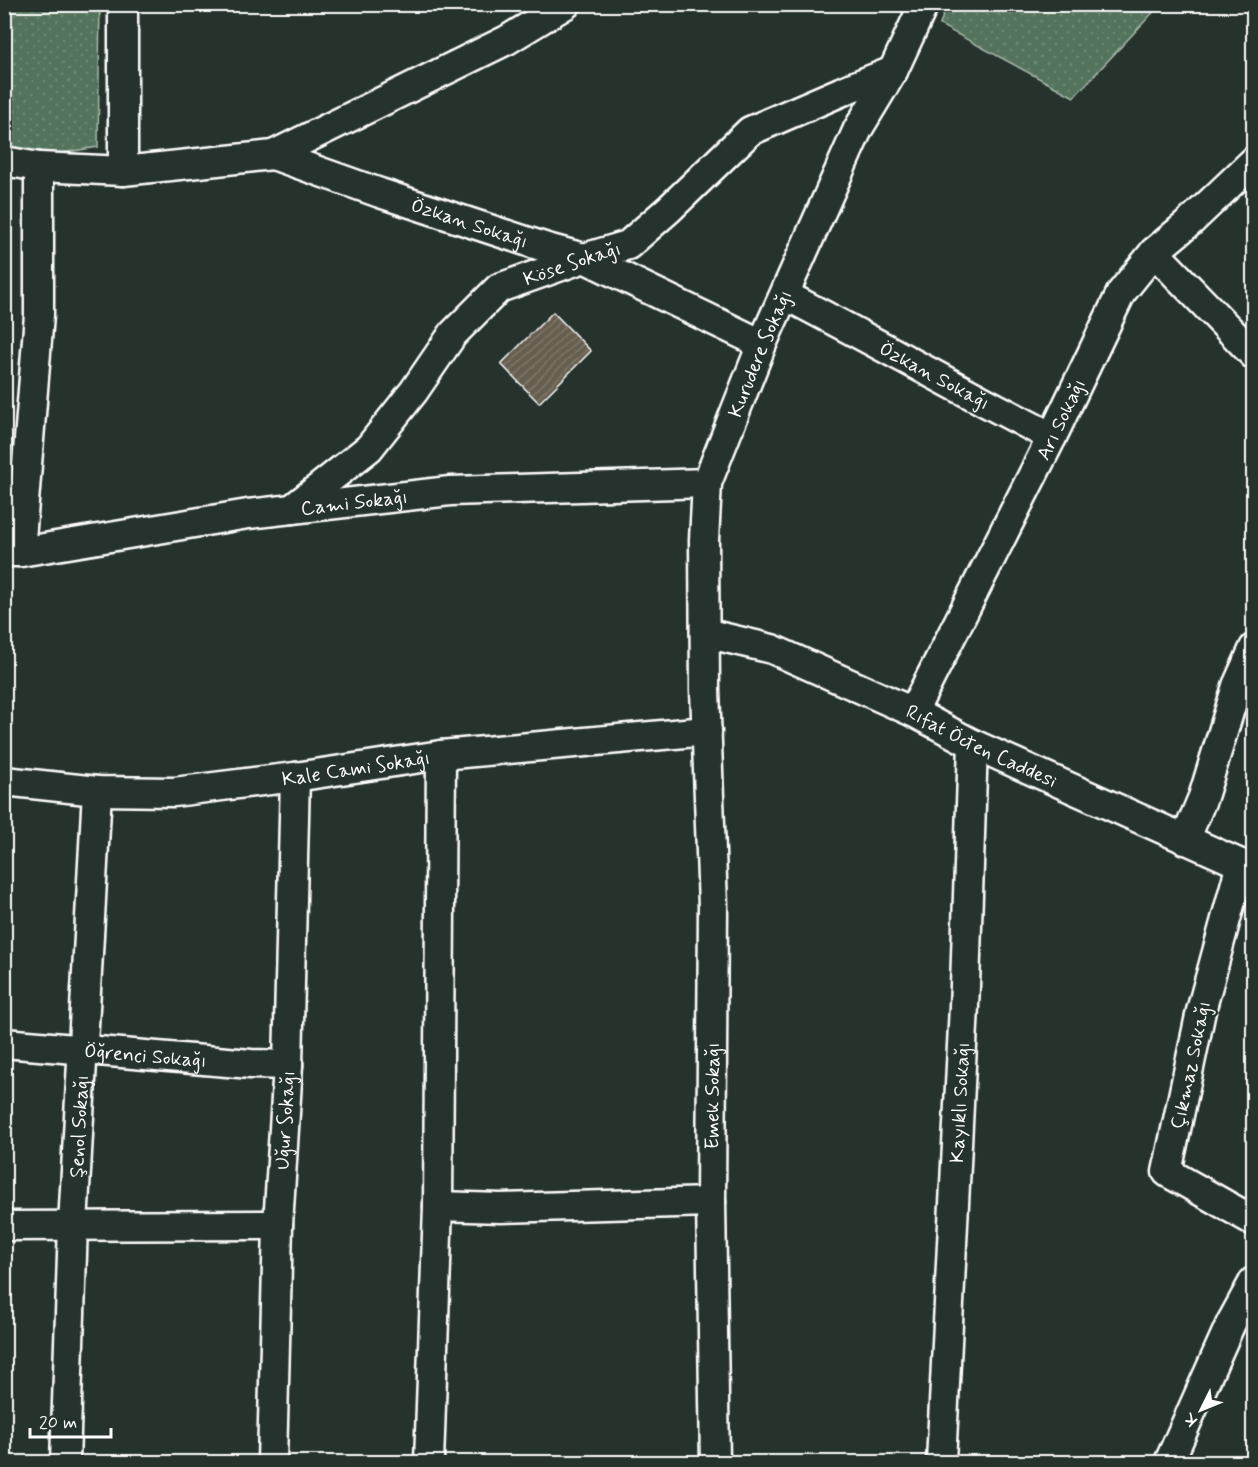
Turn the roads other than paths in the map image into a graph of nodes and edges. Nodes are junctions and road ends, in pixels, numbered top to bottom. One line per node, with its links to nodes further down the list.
1 (123, 4): 9 (street)
2 (566, 4): 5 (street)
3 (924, 4): 4 (street, Kurudere Sokağı)
4 (893, 71): 11 (street, Köse Sokağı); 12 (street, Kurudere Sokağı)
5 (273, 155): 9 (street); 11 (street, Özkan Sokağı)
6 (4, 161): 8 (street)
7 (1254, 161): 10 (street, Arı Sokağı)
8 (39, 167): 9 (street); 18 (street)
9 (123, 171)
10 (1154, 252): 14 (street); 15 (street, Arı Sokağı)
11 (584, 258): 13 (street, Özkan Sokağı); 17 (street, Köse Sokağı)
12 (784, 295): 13 (street, Kurudere Sokağı); 15 (street, Özkan Sokağı)
13 (762, 344): 16 (street, Kurudere Sokağı)
14 (1254, 355)
15 (1052, 437): 21 (street, Arı Sokağı)
16 (707, 483): 17 (street, Cami Sokağı); 19 (street, Kurudere Sokağı)
17 (292, 509): 18 (street, Cami Sokağı)
18 (12, 552)
19 (705, 633): 21 (street, Rıfat Öcten Caddesi); 22 (street, Kurudere Sokağı)
20 (1254, 648): 28 (street)
21 (913, 712): 23 (street, Rıfat Öcten Caddesi)
22 (707, 731): 24 (street, Kale Cami Sokağı); 33 (street, Emek Sokağı)
23 (973, 744): 28 (street, Rıfat Öcten Caddesi); 44 (street, Kayıklı Sokağı)
24 (441, 755): 25 (street, Kale Cami Sokağı); 34 (street)
25 (295, 777): 27 (street, Kale Cami Sokağı); 32 (street, Uğur Sokağı)
26 (4, 781): 27 (street, Kale Cami Sokağı)
27 (97, 791): 31 (street, Şenol Sokağı)
28 (1185, 840): 29 (street, Rıfat Öcten Caddesi)
29 (1247, 867): 35 (street, Çıkmaz Sokağı)
30 (4, 1042): 31 (street, Öğrenci Sokağı)
31 (81, 1049): 32 (street, Öğrenci Sokağı); 37 (street, Şenol Sokağı)
32 (288, 1065): 38 (street, Uğur Sokağı)
33 (711, 1202): 34 (street); 43 (street, Emek Sokağı)
34 (438, 1206): 42 (street)
35 (1254, 1221)
36 (4, 1226): 37 (street)
37 (73, 1226): 38 (street); 40 (street, Şenol Sokağı)
38 (278, 1226): 41 (street, Uğur Sokağı)
39 (1254, 1281): 45 (street)
40 (65, 1462)
41 (272, 1462)
42 (429, 1462)
43 (715, 1462)
44 (941, 1462)
45 (1169, 1462)

